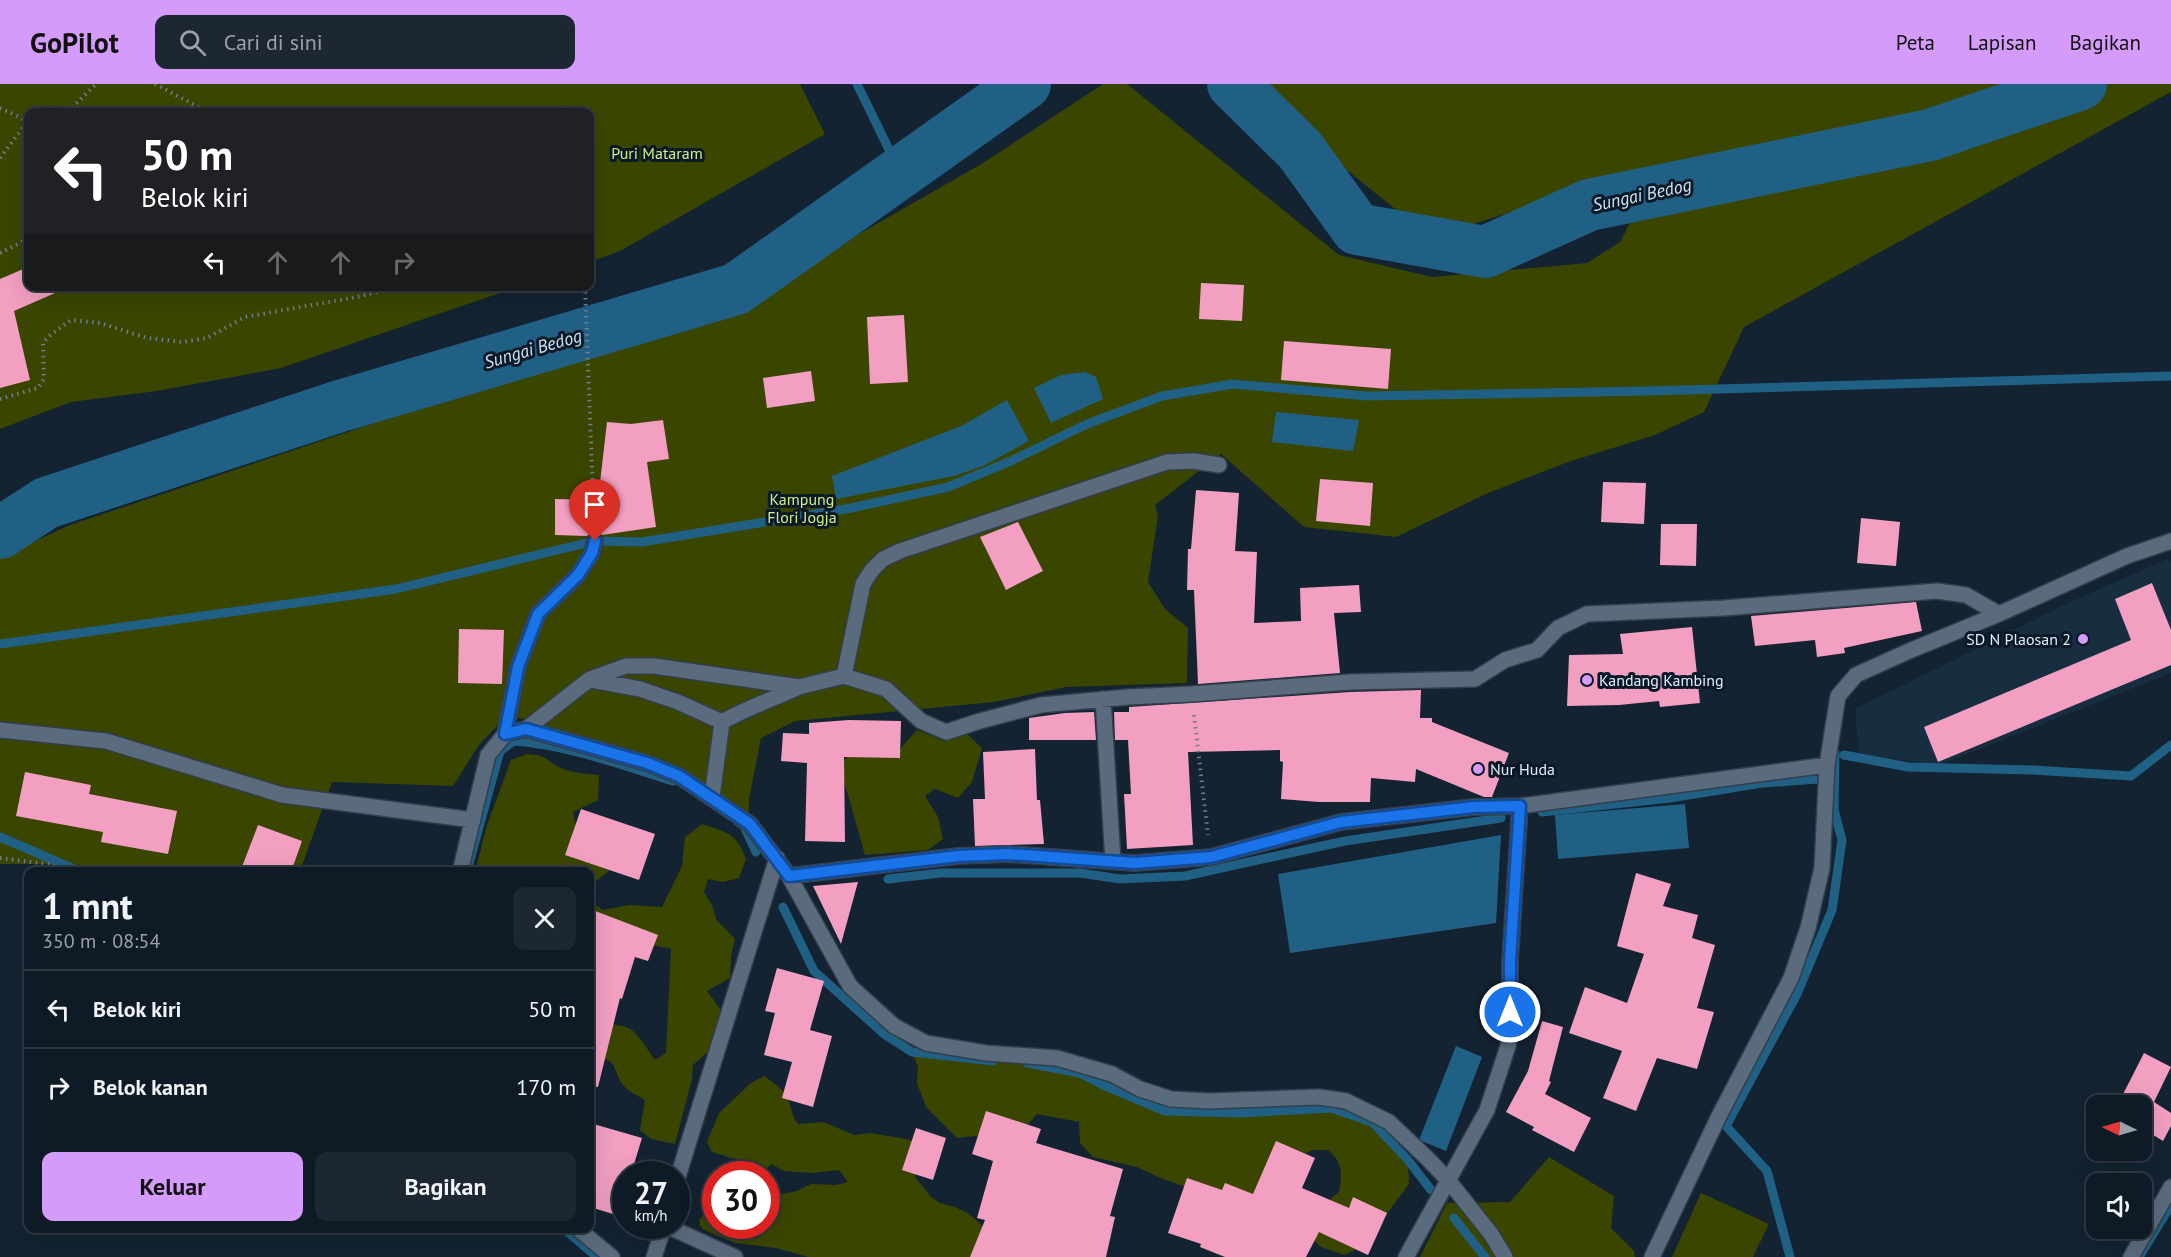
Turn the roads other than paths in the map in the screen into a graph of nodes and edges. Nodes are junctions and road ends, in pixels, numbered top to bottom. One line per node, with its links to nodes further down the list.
1 (1219, 465): 5 (street)
2 (595, 541): 12 (street)
3 (2171, 541): 4 (street)
4 (2000, 614): 8 (street); 13 (street)
5 (844, 676): 7 (street); 8 (street)
6 (590, 679): 7 (street); 9 (street); 10 (street)
7 (799, 687): 9 (street)
8 (1102, 699): 18 (street)
9 (722, 722): 14 (street)
10 (526, 729): 12 (street); 14 (street)
11 (0, 730): 16 (street)
12 (505, 734): 16 (street)
13 (1827, 765): 15 (street); 32 (street)
14 (712, 797): 17 (street)
15 (1520, 806): 18 (street); 22 (street)
16 (472, 820): 19 (street)
17 (777, 858): 20 (street); 21 (street)
18 (1113, 861): 20 (street)
19 (461, 867)
20 (789, 876): 22 (street)
21 (683, 1161)
22 (1448, 1180): 30 (street); 31 (street)
23 (2171, 1187): 33 (street)
24 (583, 1233): 27 (street)
25 (690, 1237): 29 (street)
26 (660, 1239): 28 (street)
27 (612, 1257)
28 (654, 1257)
29 (735, 1257)
30 (1406, 1257)
31 (1505, 1257)
32 (1652, 1257)
33 (2131, 1257)

